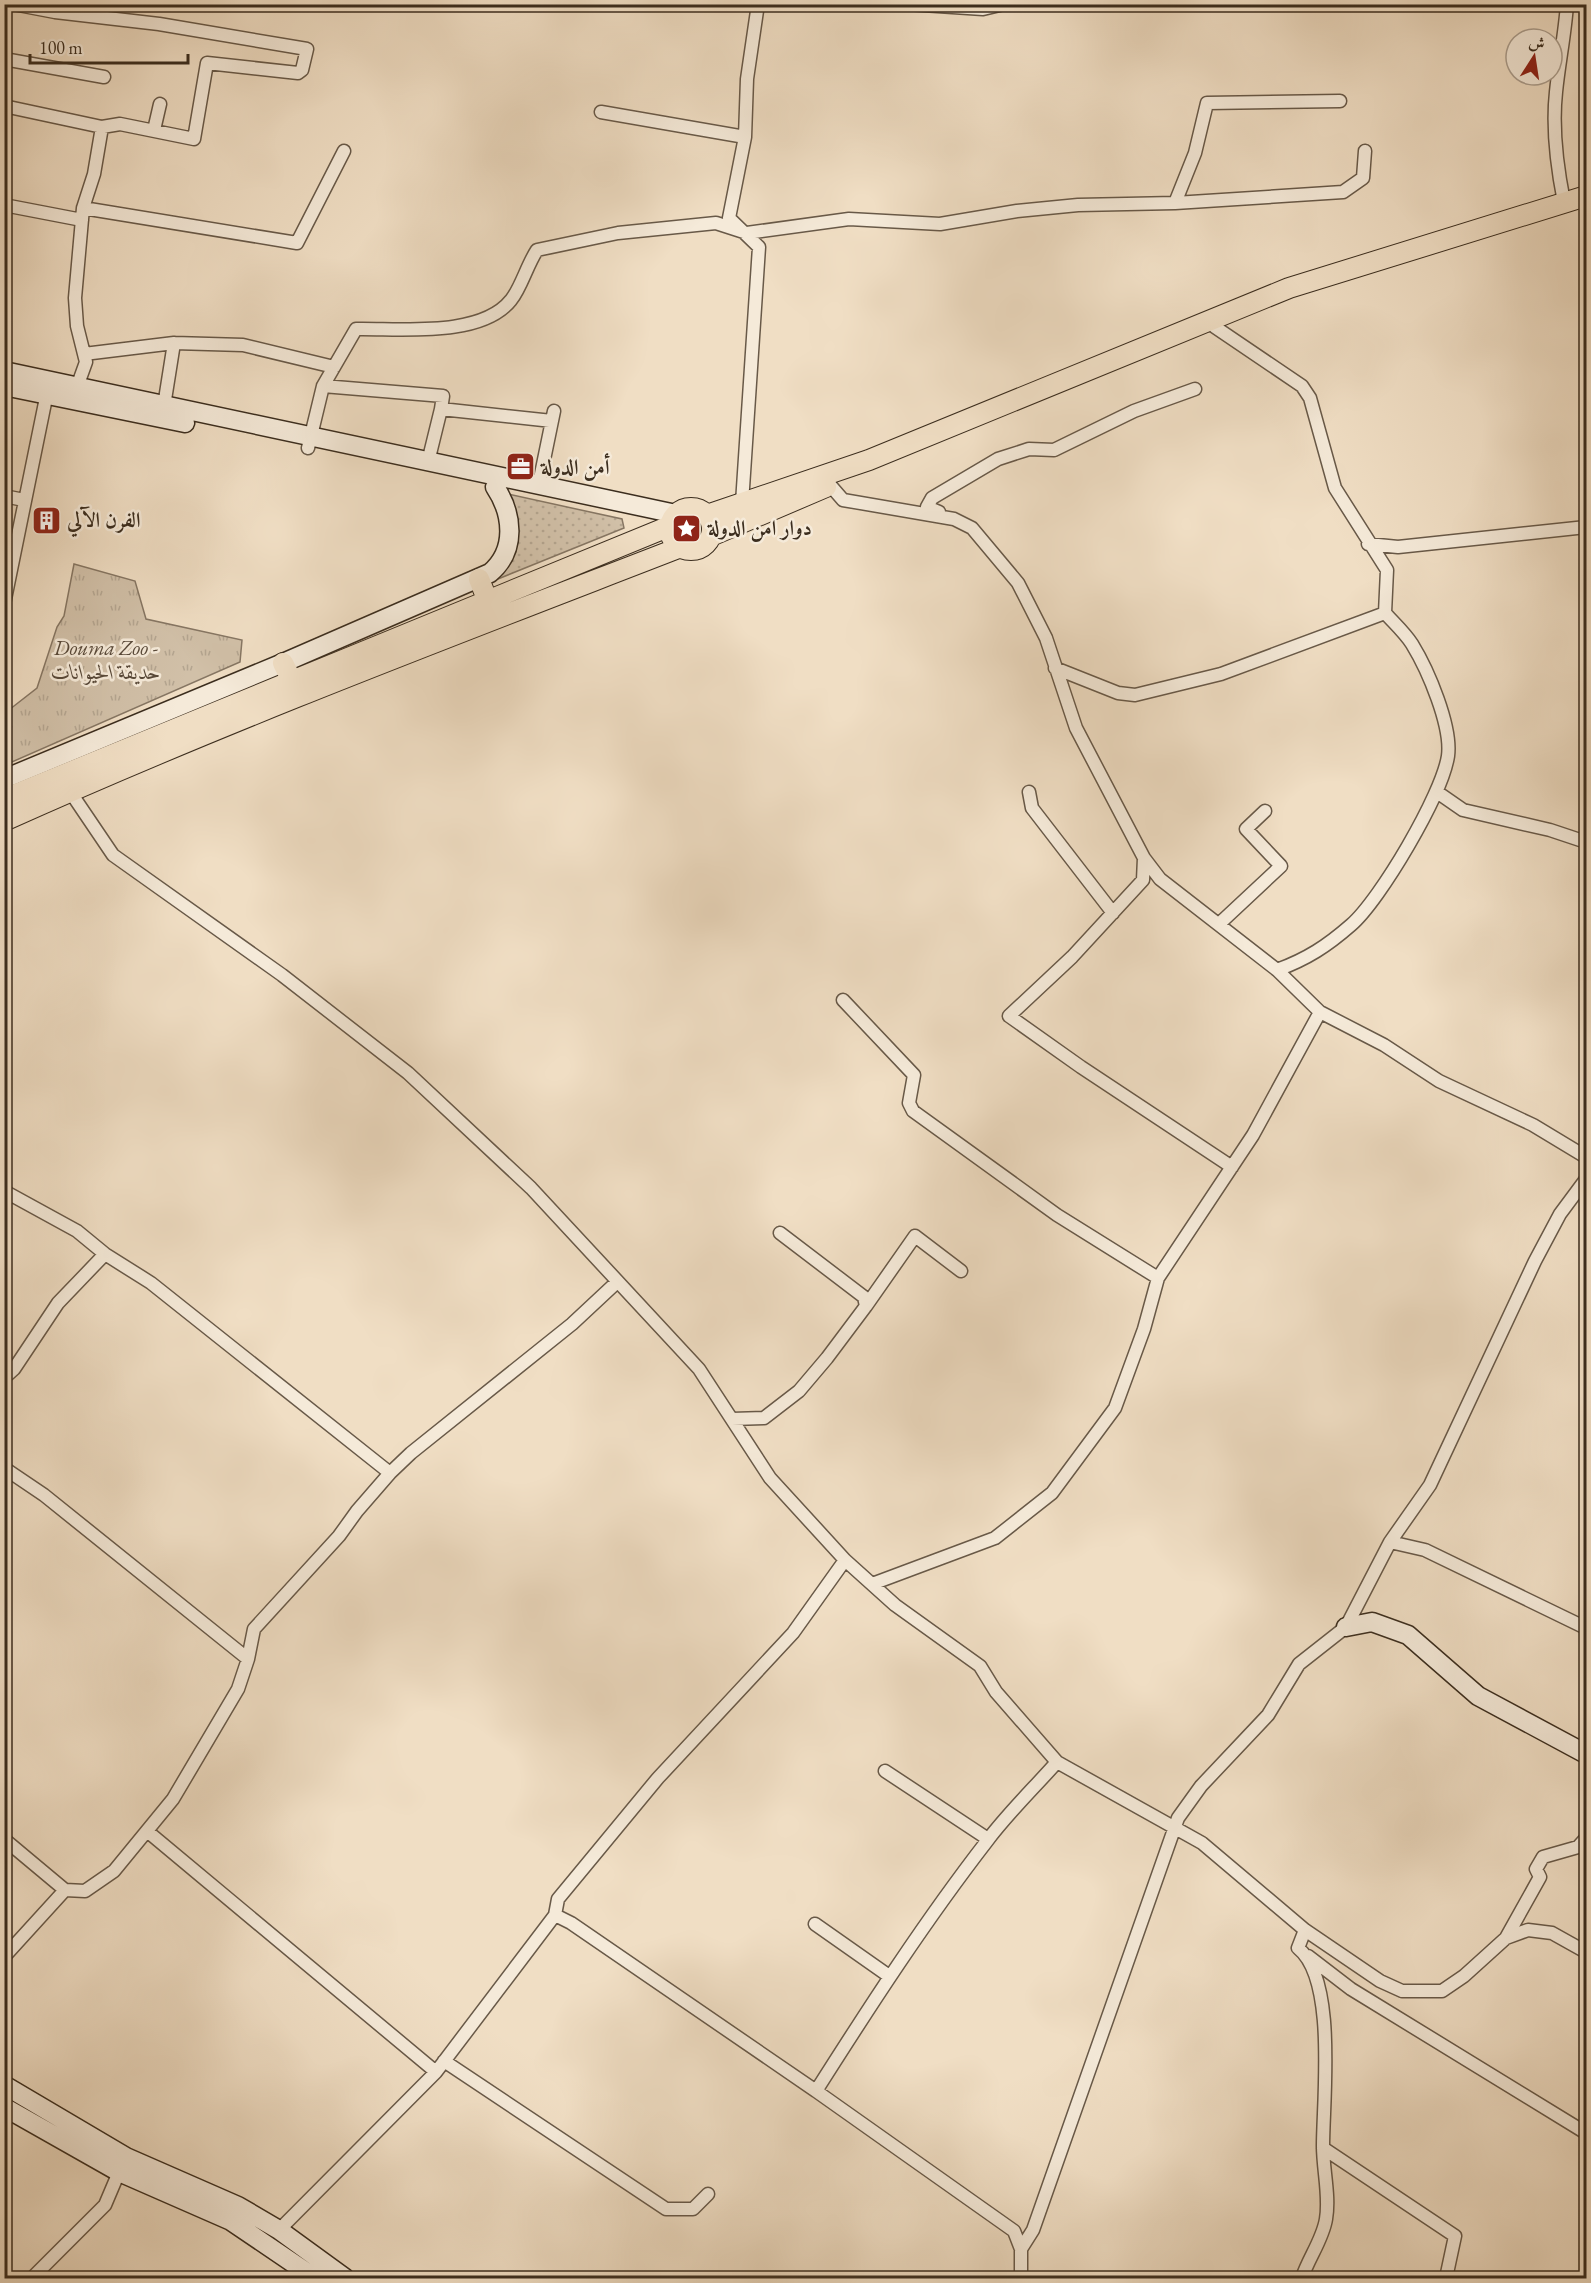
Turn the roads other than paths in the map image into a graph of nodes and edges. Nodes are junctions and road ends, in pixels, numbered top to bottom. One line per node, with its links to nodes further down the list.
1 (13, 4): 13 (street)
2 (758, 4): 14 (street)
3 (907, 4): 4 (street)
4 (1004, 4)
5 (1567, 4): 19 (street)
6 (4, 59): 7 (street)
7 (105, 77)
8 (1340, 101): 18 (street)
9 (160, 104): 13 (street)
10 (4, 106): 12 (street)
11 (601, 112): 14 (street)
12 (102, 127): 13 (street); 21 (street)
13 (154, 130)
14 (745, 137): 22 (street)
15 (344, 151): 21 (street)
16 (1365, 151): 18 (street)
17 (1587, 196): 19 (main road)
18 (1175, 202): 22 (street)
19 (1564, 202): 23 (main road)
20 (4, 205): 21 (street)
21 (82, 214): 25 (street)
22 (747, 233): 26 (street); 43 (street)
23 (1209, 323): 36 (main road); 49 (street)
24 (174, 343): 25 (street); 26 (street); 33 (street)
25 (84, 354): 31 (street)
26 (334, 367): 29 (street)
27 (4, 371): 30 (main road)
28 (4, 386): 30 (main road)
29 (323, 386): 34 (street); 35 (street)
30 (48, 387): 31 (main road); 35 (main road); 42 (street)
31 (77, 387): 33 (main road)
32 (1195, 389): 45 (street)
33 (164, 406): 35 (main road)
34 (441, 409): 37 (street); 38 (street)
35 (310, 442): 37 (main road); 40 (main road)
36 (869, 460): 39 (main road); 43 (main road)
37 (428, 462): 38 (main road)
38 (539, 484): 46 (main road)
39 (830, 485): 45 (street); 48 (main road)
40 (495, 487): 46 (main road); 51 (main road)
41 (4, 496): 42 (street)
42 (24, 500): 52 (street)
43 (742, 503): 44 (main road)
44 (707, 515): 46 (main road); 48 (main road)
45 (954, 519): 57 (street)
46 (672, 521): 50 (main road); 53 (main road)
47 (1587, 526): 49 (street)
48 (711, 536): 50 (main road)
49 (1368, 544): 55 (street)
50 (681, 547): 58 (main road)
51 (479, 579): 53 (main road); 56 (main road)
52 (7, 580): 54 (street)
53 (487, 599): 58 (main road)
54 (4, 604)
55 (1385, 613): 57 (street); 62 (street)
56 (283, 663): 58 (main road); 59 (main road)
57 (1055, 668): 67 (street)
58 (297, 690): 60 (main road)
59 (4, 779)
60 (65, 784): 63 (main road); 65 (main road); 81 (street)
61 (1029, 792): 68 (street)
62 (1437, 792): 66 (street); 70 (street)
63 (4, 799)
64 (1265, 811): 69 (street)
65 (4, 821)
66 (1587, 842)
67 (1144, 858): 68 (street); 69 (street)
68 (1113, 913): 74 (street)
69 (1219, 924): 70 (street)
70 (1278, 970): 72 (street)
71 (843, 1000): 80 (street)
72 (1320, 1012): 73 (street); 74 (street)
73 (1587, 1157)
74 (1232, 1167): 80 (street)
75 (1587, 1179): 87 (street)
76 (4, 1191): 78 (street)
77 (780, 1233): 82 (street)
78 (105, 1254): 83 (street); 86 (street)
79 (961, 1271): 82 (street)
80 (1158, 1278): 89 (street)
81 (617, 1282): 84 (street); 86 (street)
82 (866, 1305): 84 (street)
83 (4, 1378)
84 (732, 1419): 88 (street)
85 (4, 1468): 92 (street)
86 (390, 1473): 92 (street)
87 (1390, 1542): 90 (street); 91 (street)
88 (845, 1560): 89 (street); 102 (street)
89 (872, 1584): 94 (street)
90 (1346, 1626): 93 (main road); 96 (street)
91 (1587, 1628)
92 (248, 1659): 97 (street)
93 (1587, 1754)
94 (1057, 1762): 96 (street); 100 (street)
95 (885, 1771): 100 (street)
96 (1175, 1828): 104 (street); 120 (street)
97 (147, 1831): 101 (street); 111 (street)
98 (1587, 1838): 105 (street)
99 (4, 1839): 101 (street)
100 (988, 1839): 109 (street)
101 (65, 1890): 108 (street)
102 (555, 1916): 110 (street); 113 (street)
103 (816, 1924): 109 (street)
104 (1305, 1930): 105 (street); 107 (street)
105 (1506, 1938): 106 (street)
106 (1587, 1952)
107 (1307, 1955): 115 (street); 116 (street)
108 (4, 1957)
109 (890, 1976): 113 (street)
110 (444, 2061): 111 (street); 118 (street)
111 (436, 2072): 119 (street)
112 (4, 2085): 117 (main road)
113 (816, 2091): 120 (street)
114 (4, 2107): 117 (main road)
115 (1587, 2133)
116 (1323, 2148): 125 (street); 126 (street)
117 (123, 2164): 119 (main road); 121 (street); 122 (main road)
118 (708, 2194)
119 (279, 2230): 123 (main road)
120 (1021, 2249): 124 (street)
121 (32, 2278)
122 (315, 2278)
123 (345, 2278)
124 (1021, 2278)
125 (1302, 2278)
126 (1446, 2278)

